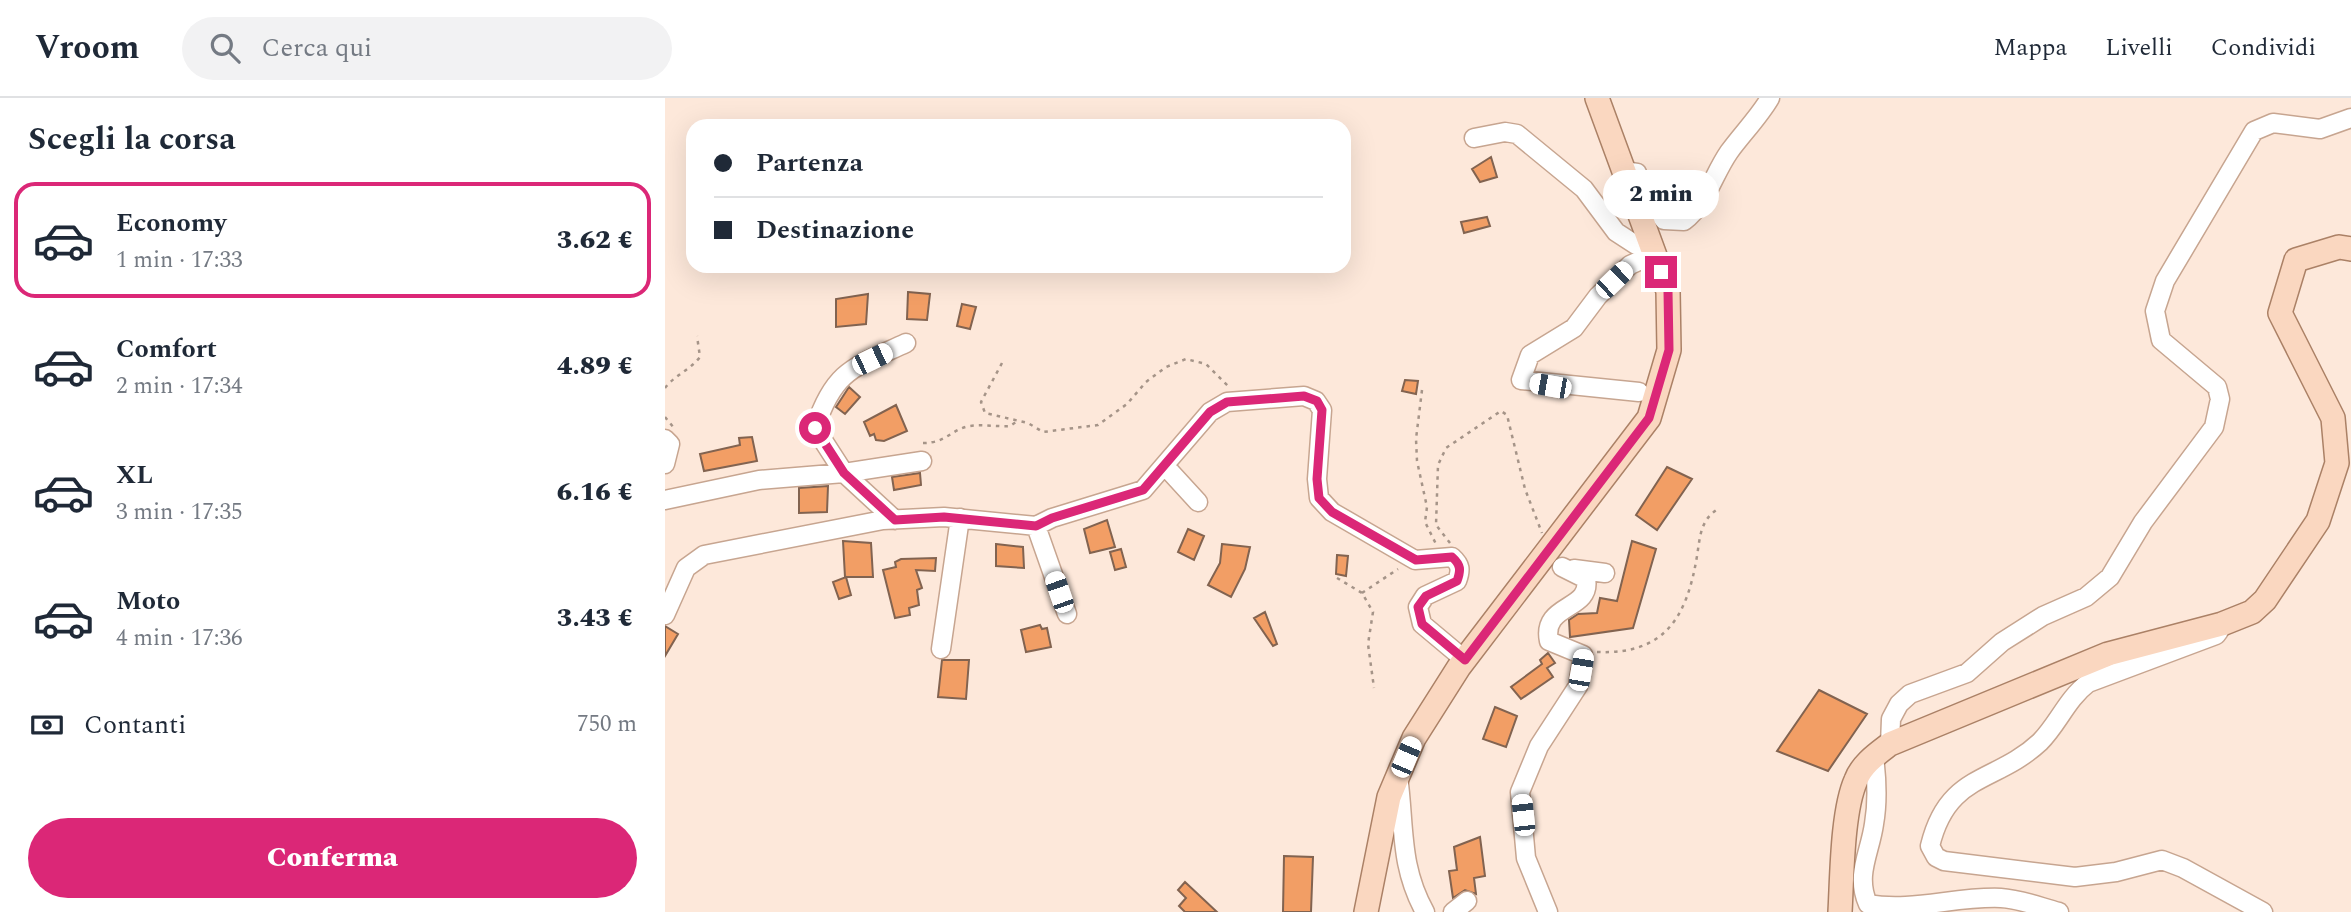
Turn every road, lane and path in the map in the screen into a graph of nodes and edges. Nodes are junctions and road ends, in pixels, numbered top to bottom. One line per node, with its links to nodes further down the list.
1 (1597, 98): 5 (main road)
2 (1770, 98): 5 (street)
3 (2351, 118): 40 (street)
4 (1474, 138): 6 (street)
5 (1624, 171): 6 (main road)
6 (1645, 249): 13 (street); 29 (main road)
7 (2351, 249): 35 (main road)
8 (697, 336): 11 (path)
9 (906, 343): 20 (street)
10 (1002, 363): 15 (path)
11 (665, 388)
12 (1422, 390): 28 (path)
13 (1639, 392)
14 (1242, 401): 15 (path); 19 (street); 27 (street)
15 (1016, 422): 17 (path)
16 (665, 439): 18 (street)
17 (923, 452): 20 (street)
18 (665, 464)
19 (1165, 466): 22 (street); 26 (street)
20 (844, 473): 21 (street); 25 (street)
21 (665, 500)
22 (1198, 502)
23 (1718, 509): 37 (path)
24 (960, 518): 25 (street); 26 (street); 36 (street)
25 (895, 520): 34 (street)
26 (1036, 526): 33 (street)
27 (1413, 559): 28 (street); 32 (path)
28 (1455, 560): 29 (path); 38 (street)
29 (1551, 560): 30 (street); 37 (street); 38 (main road)
30 (1605, 573)
31 (1337, 578): 32 (path)
32 (1362, 593): 39 (path)
33 (1066, 614)
34 (665, 615)
35 (2222, 624): 40 (main road); 47 (street)
36 (941, 649)
37 (1583, 655): 44 (street)
38 (1465, 660): 41 (main road)
39 (1374, 688)
40 (1882, 750): 45 (main road); 46 (street)
41 (1398, 776): 42 (main road); 43 (street)
42 (1366, 912)
43 (1425, 912)
44 (1548, 912)
45 (1840, 912)
46 (2059, 912)
47 (2263, 912)

